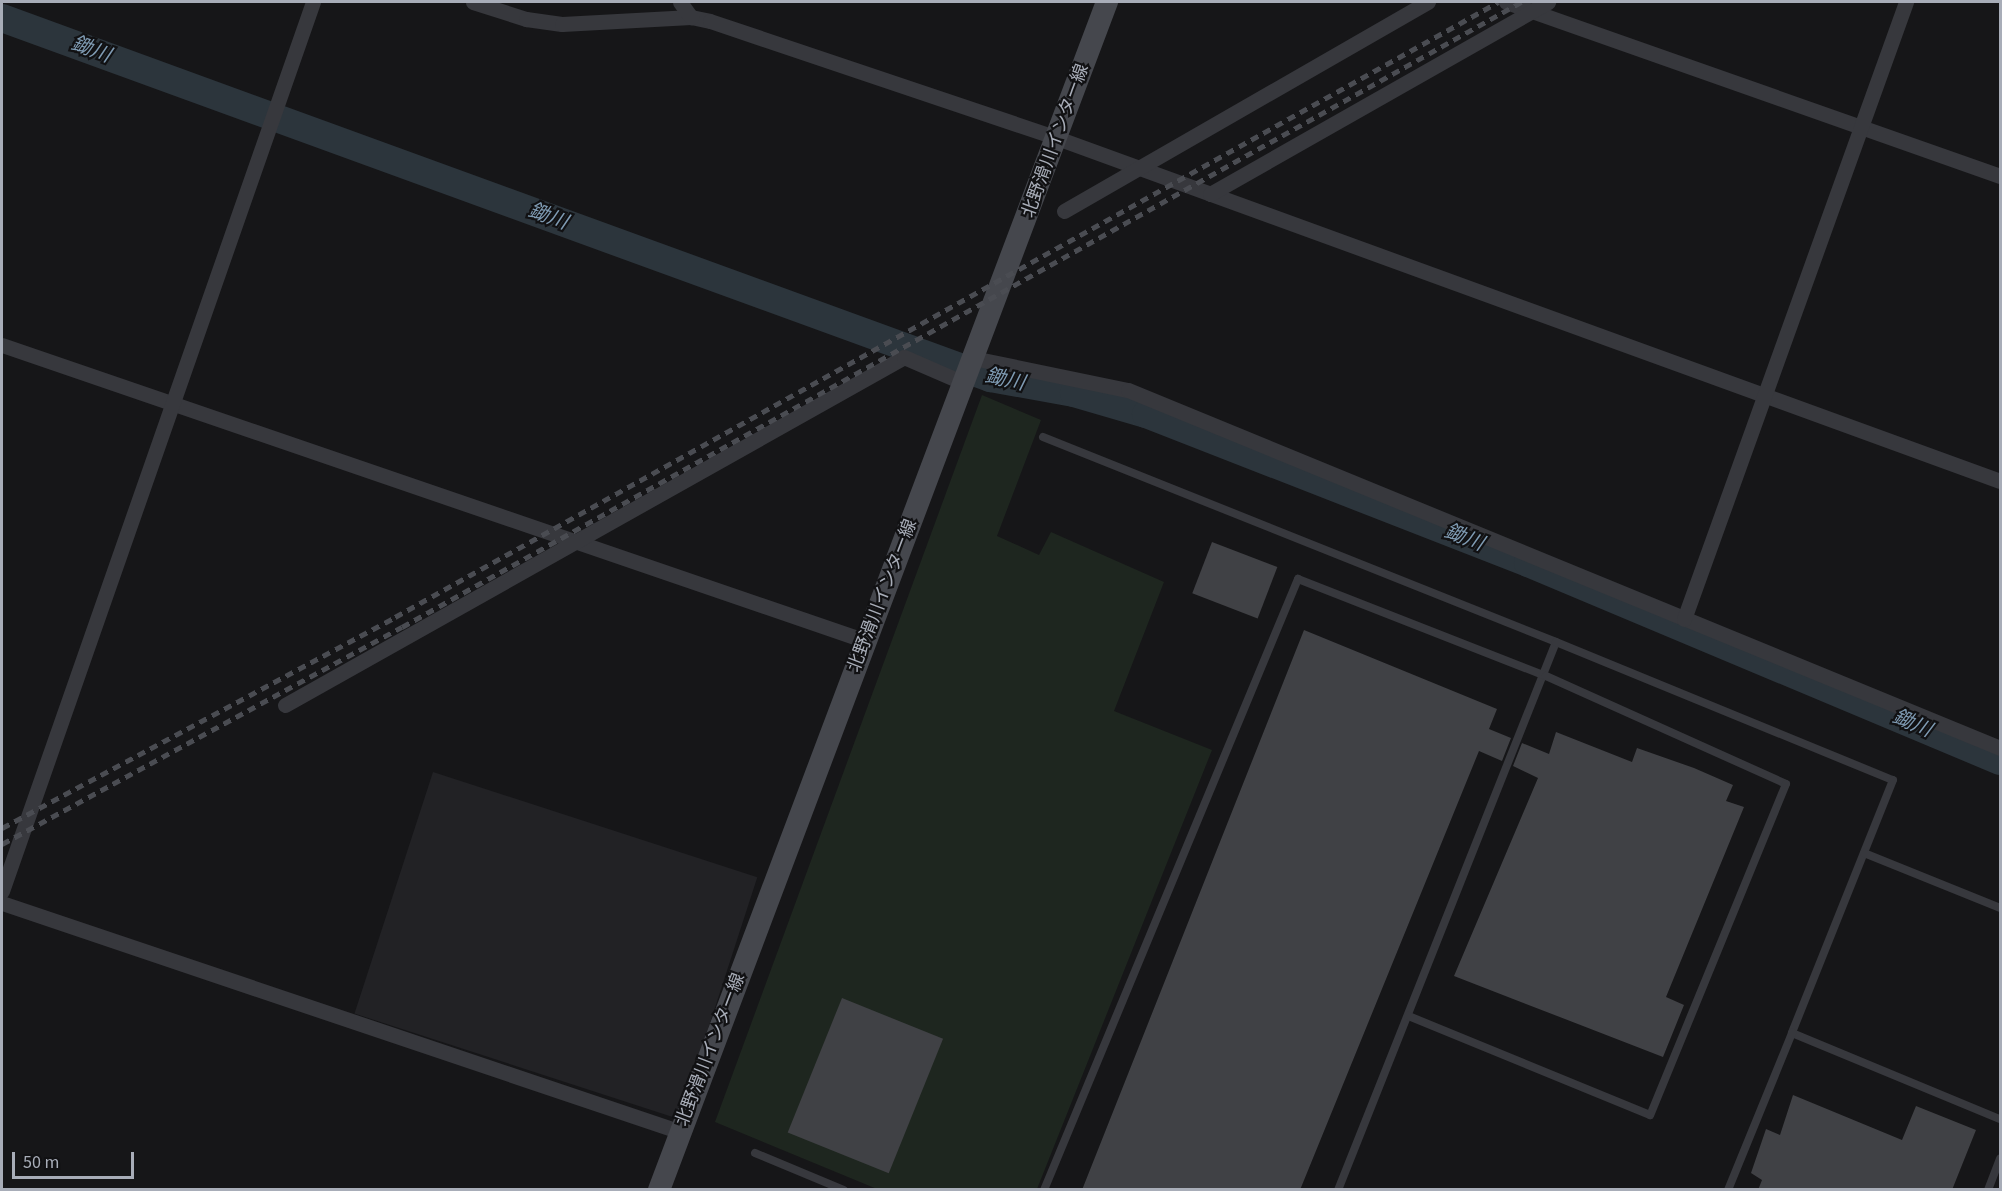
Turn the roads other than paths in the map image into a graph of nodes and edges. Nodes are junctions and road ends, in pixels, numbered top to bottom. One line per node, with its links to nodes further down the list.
1 (313, 2): 21 (street)
2 (472, 2): 10 (street)
3 (680, 2): 10 (street)
4 (1107, 2): 12 (main road, 北野滑川インター線)
5 (1428, 2): 13 (street)
6 (1506, 2): 9 (street)
7 (1548, 2): 9 (street)
8 (1906, 2): 11 (street)
9 (1532, 10): 11 (street); 15 (street)
10 (691, 17): 12 (street)
11 (1859, 128): 14 (street); 20 (street)
12 (1058, 138): 13 (street); 18 (main road, 北野滑川インター線)
13 (1136, 167): 15 (street); 16 (street)
14 (2001, 176)
15 (1209, 194): 20 (street)
16 (1064, 212)
17 (2, 345): 21 (street)
18 (974, 358): 19 (main road, 北野滑川インター線); 25 (street)
19 (964, 383): 24 (street); 26 (main road, 北野滑川インター線)
20 (1765, 394): 23 (street); 25 (street)
21 (172, 402): 24 (street); 32 (street)
22 (1043, 436): 27 (lane)
23 (2001, 481)
24 (576, 541): 26 (street); 29 (street)
25 (1684, 619): 30 (street)
26 (866, 641): 38 (main road, 北野滑川インター線)
27 (1556, 642): 28 (lane); 31 (lane)
28 (1546, 676): 35 (lane); 35 (lane); 43 (lane)
29 (285, 705)
30 (2001, 748)
31 (1864, 853): 34 (lane); 36 (lane)
32 (2, 891)
33 (2, 903): 38 (street)
34 (2001, 908)
35 (1409, 1016): 44 (lane)
36 (1792, 1033): 37 (lane); 45 (lane)
37 (2001, 1119)
38 (681, 1131): 41 (main road, 北野滑川インター線)
39 (756, 1153): 42 (lane)
40 (2001, 1158): 46 (lane)
41 (659, 1190)
42 (844, 1190)
43 (1044, 1190)
44 (1338, 1190)
45 (1728, 1190)
46 (1988, 1190)

